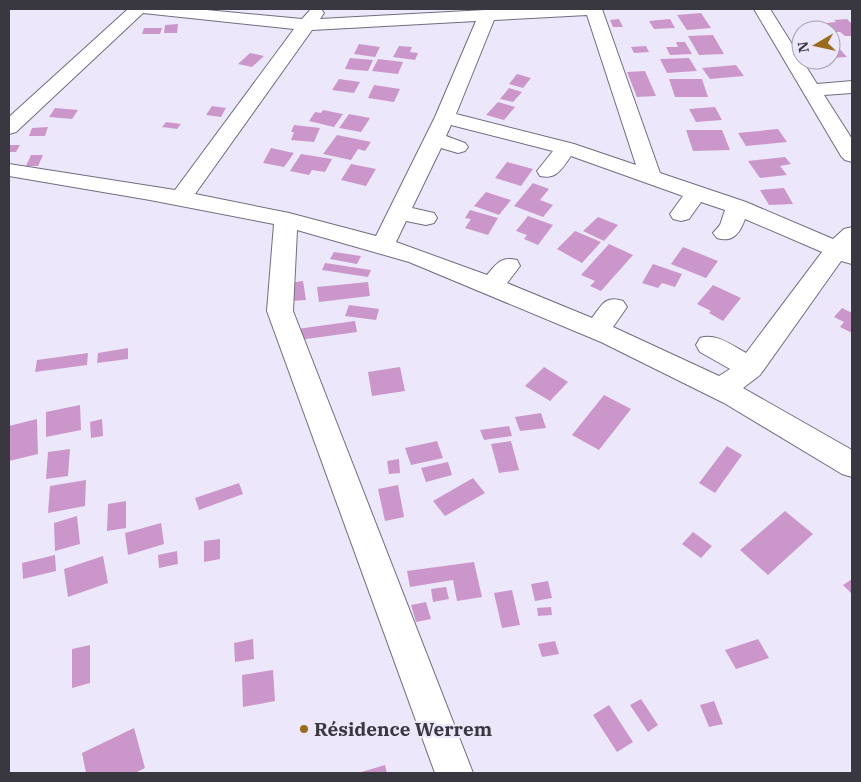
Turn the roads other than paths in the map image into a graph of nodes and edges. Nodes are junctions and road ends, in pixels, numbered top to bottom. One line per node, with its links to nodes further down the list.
1 (138, 9): 11 (street)
2 (146, 9): 7 (street)
3 (318, 9): 7 (street)
4 (594, 9): 6 (street); 18 (street)
5 (762, 9): 9 (street)
6 (487, 16): 7 (street); 10 (street)
7 (306, 25): 22 (street)
8 (852, 87): 9 (street)
9 (811, 90): 15 (street)
10 (445, 117): 12 (street); 14 (street)
11 (9, 128)
12 (435, 139): 13 (street); 19 (street)
13 (458, 147)
14 (567, 148): 17 (street); 18 (street)
15 (852, 156)
16 (9, 170): 22 (street)
17 (548, 171)
18 (651, 177): 21 (street)
19 (414, 181): 20 (street); 24 (street)
20 (436, 185)
21 (696, 193): 23 (street); 25 (street)
22 (181, 198): 27 (street)
23 (738, 208): 28 (street); 30 (street)
24 (399, 212): 26 (street); 29 (street)
25 (681, 214)
26 (426, 218)
27 (286, 220): 29 (street); 39 (street)
28 (725, 233)
29 (383, 245): 32 (street)
30 (847, 246): 36 (street)
31 (508, 266): 32 (street)
32 (491, 286): 34 (street)
33 (614, 308): 34 (street)
34 (598, 329): 37 (street)
35 (709, 344): 36 (street)
36 (750, 368): 37 (street)
37 (723, 388): 38 (street)
38 (852, 465)
39 (454, 773)

